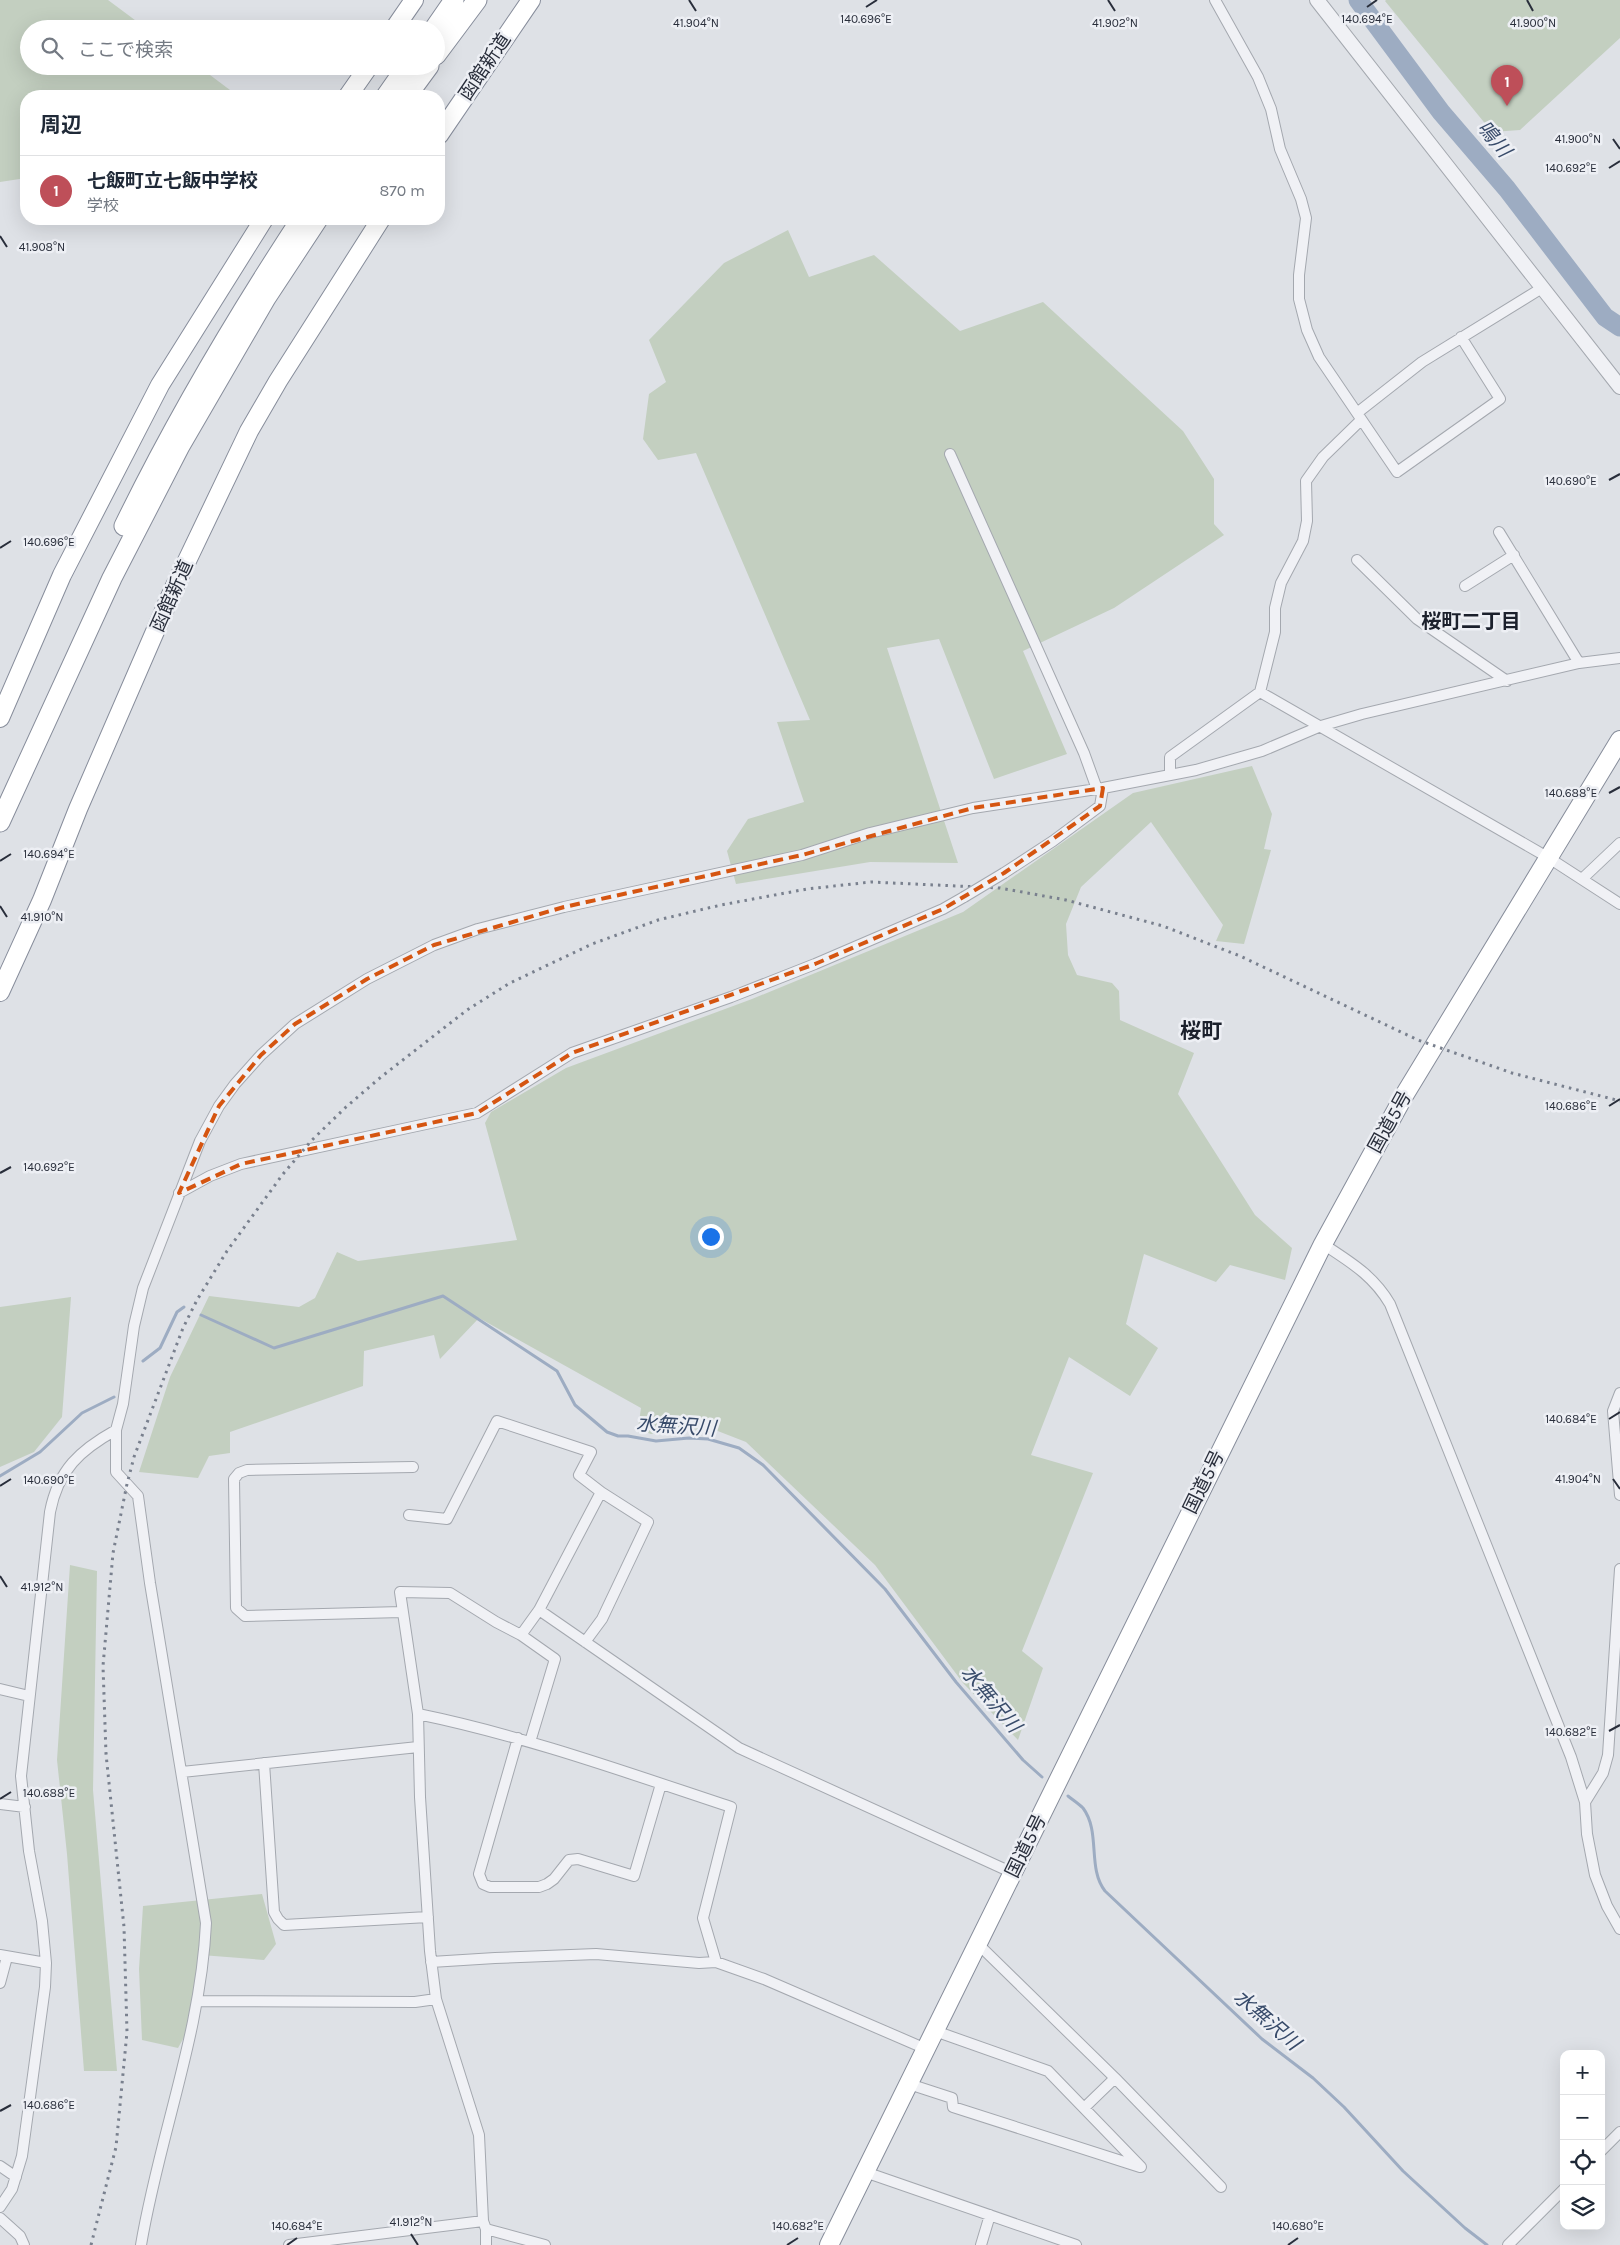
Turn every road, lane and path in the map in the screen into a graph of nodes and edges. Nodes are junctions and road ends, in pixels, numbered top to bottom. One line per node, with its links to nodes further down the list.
1 (414, 0): 7 (highway)
2 (454, 0): 8 (highway)
3 (477, 0): 9 (highway)
4 (531, 0): 16 (highway, 函館新道)
5 (1215, 0): 24 (street)
6 (1317, 0): 21 (street)
7 (400, 20)
8 (440, 20)
9 (445, 43)
10 (363, 75): 13 (highway)
11 (401, 75): 14 (highway)
12 (422, 75): 15 (highway)
13 (352, 90)
14 (390, 90)
15 (411, 90)
16 (445, 126)
17 (260, 225): 34 (highway)
18 (297, 225): 39 (highway)
19 (314, 225): 40 (highway)
20 (377, 225): 45 (highway, 函館新道)
21 (1542, 288): 22 (street); 23 (street)
22 (1462, 337): 24 (street); 24 (street)
23 (1620, 387)
24 (1359, 417): 33 (street)
25 (950, 454): 38 (street)
26 (1499, 532): 27 (street)
27 (1514, 555): 29 (street); 31 (street)
28 (1357, 560): 32 (street)
29 (1465, 586)
30 (1620, 658): 31 (street)
31 (1579, 663): 32 (street)
32 (1508, 681): 35 (street)
33 (1260, 692): 35 (street); 37 (street)
34 (0, 718)
35 (1321, 726): 37 (street); 42 (street)
36 (1620, 740): 42 (highway, 国道5号)
37 (1170, 775): 38 (street)
38 (1100, 788): 46 (street, bridge); 46 (street)
39 (0, 800)
40 (0, 822)
41 (1620, 843): 43 (street)
42 (1549, 858): 43 (street); 47 (highway, 国道5号)
43 (1582, 879): 44 (street)
44 (1620, 904)
45 (0, 992)
46 (180, 1193): 49 (street)
47 (1323, 1244): 68 (street); 71 (highway, 国道5号)
48 (1620, 1393): 52 (street)
49 (116, 1430): 60 (street); 66 (street)
50 (413, 1467): 56 (street)
51 (601, 1492): 53 (street); 55 (street); 58 (street)
52 (1620, 1495)
53 (409, 1515)
54 (1620, 1569): 68 (street)
55 (539, 1610): 57 (street); 58 (street)
56 (402, 1612): 57 (street); 61 (street)
57 (521, 1635): 63 (street)
58 (585, 1642): 71 (street)
59 (0, 1689): 60 (street)
60 (29, 1696): 70 (street)
61 (418, 1714): 62 (street); 64 (street)
62 (518, 1738): 63 (street); 67 (street)
63 (530, 1742): 67 (street)
64 (418, 1747): 65 (street); 72 (street)
65 (264, 1764): 66 (street); 72 (street)
66 (182, 1772): 81 (street)
67 (661, 1784): 77 (street)
68 (1584, 1802): 73 (street)
69 (0, 1804): 70 (street)
70 (25, 1807): 78 (street)
71 (1013, 1873): 74 (highway, 国道5号)
72 (428, 1917): 76 (street)
73 (1620, 1929)
74 (978, 1944): 82 (highway, 国道5号); 84 (street)
75 (4, 1956): 78 (street); 79 (street)
76 (431, 1962): 77 (street); 80 (street)
77 (716, 1962): 83 (street)
78 (46, 1963): 91 (street)
79 (0, 1983)
80 (436, 1999): 81 (street); 97 (street)
81 (197, 2002): 99 (street)
82 (935, 2031): 83 (highway, 国道5号); 86 (street)
83 (926, 2049): 85 (highway, 国道5号)
84 (1115, 2078): 86 (street); 92 (street)
85 (909, 2084): 86 (street); 90 (highway, 国道5号)
86 (1084, 2108)
87 (1620, 2132): 88 (street)
88 (1605, 2147)
89 (0, 2166): 91 (street)
90 (865, 2172): 95 (street); 103 (highway, 国道5号)
91 (16, 2177): 94 (street)
92 (1221, 2187)
93 (1560, 2193): 106 (street)
94 (0, 2207)
95 (990, 2216): 104 (street); 105 (street)
96 (0, 2218): 98 (street)
97 (484, 2225): 100 (street); 101 (street); 102 (street)
98 (24, 2245)
99 (141, 2245)
100 (289, 2245)
101 (486, 2245)
102 (545, 2245)
103 (829, 2245)
104 (981, 2245)
105 (1076, 2245)
106 (1508, 2245)

